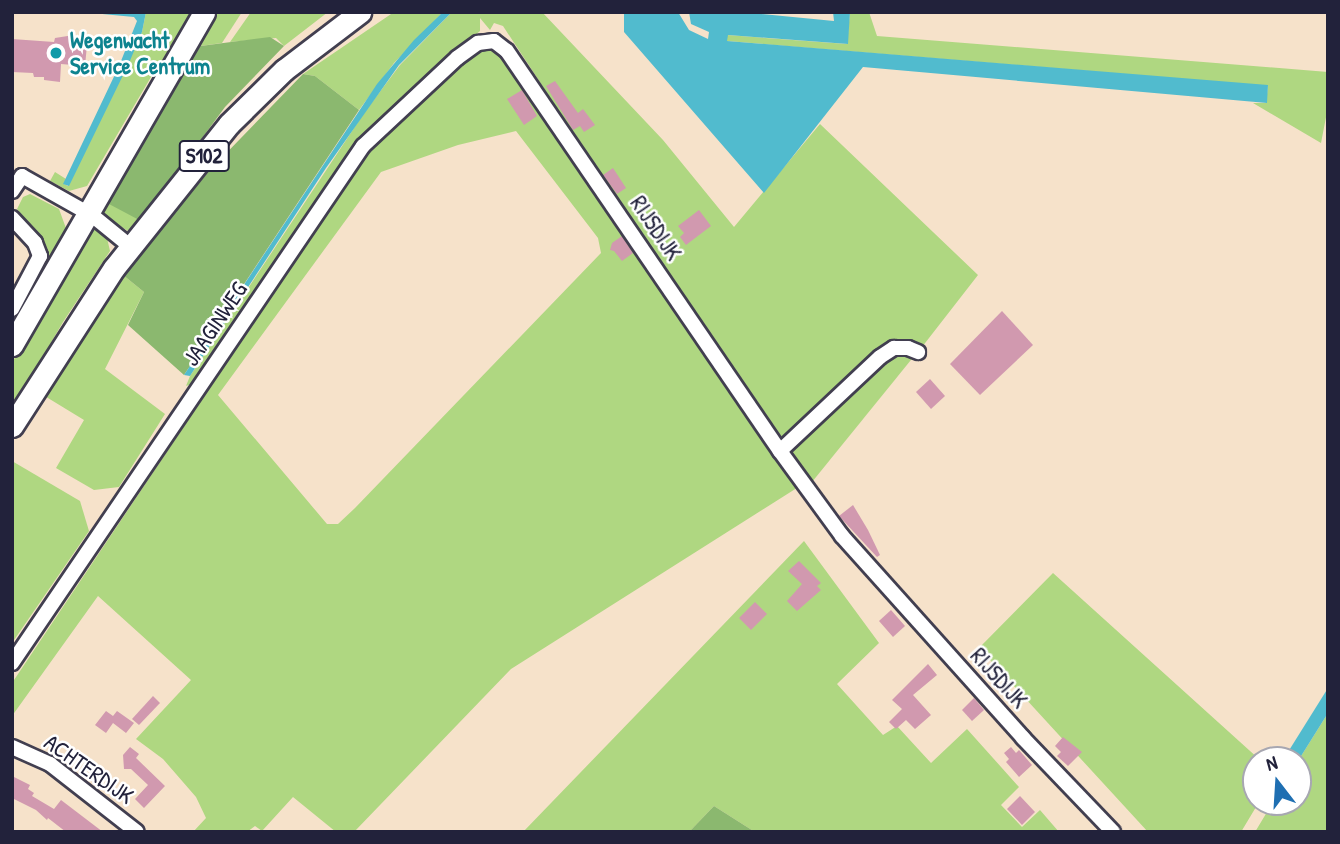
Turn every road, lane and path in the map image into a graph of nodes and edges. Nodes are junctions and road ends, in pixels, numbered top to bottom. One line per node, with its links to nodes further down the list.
1 (204, 12): 5 (main road)
2 (360, 12): 7 (main road, S102)
3 (488, 40): 12 (street, RIJSDIJK); 13 (street, JAAGINWEG)
4 (12, 191): 5 (street)
5 (88, 213): 7 (street); 9 (main road)
6 (12, 218): 8 (street)
7 (131, 247): 11 (main road, S102)
8 (12, 309)
9 (12, 345)
10 (918, 352): 12 (street)
11 (12, 426)
12 (779, 451): 16 (street, RIJSDIJK)
13 (12, 663)
14 (12, 747): 15 (street, ACHTERDIJK)
15 (137, 832)
16 (1113, 832)

